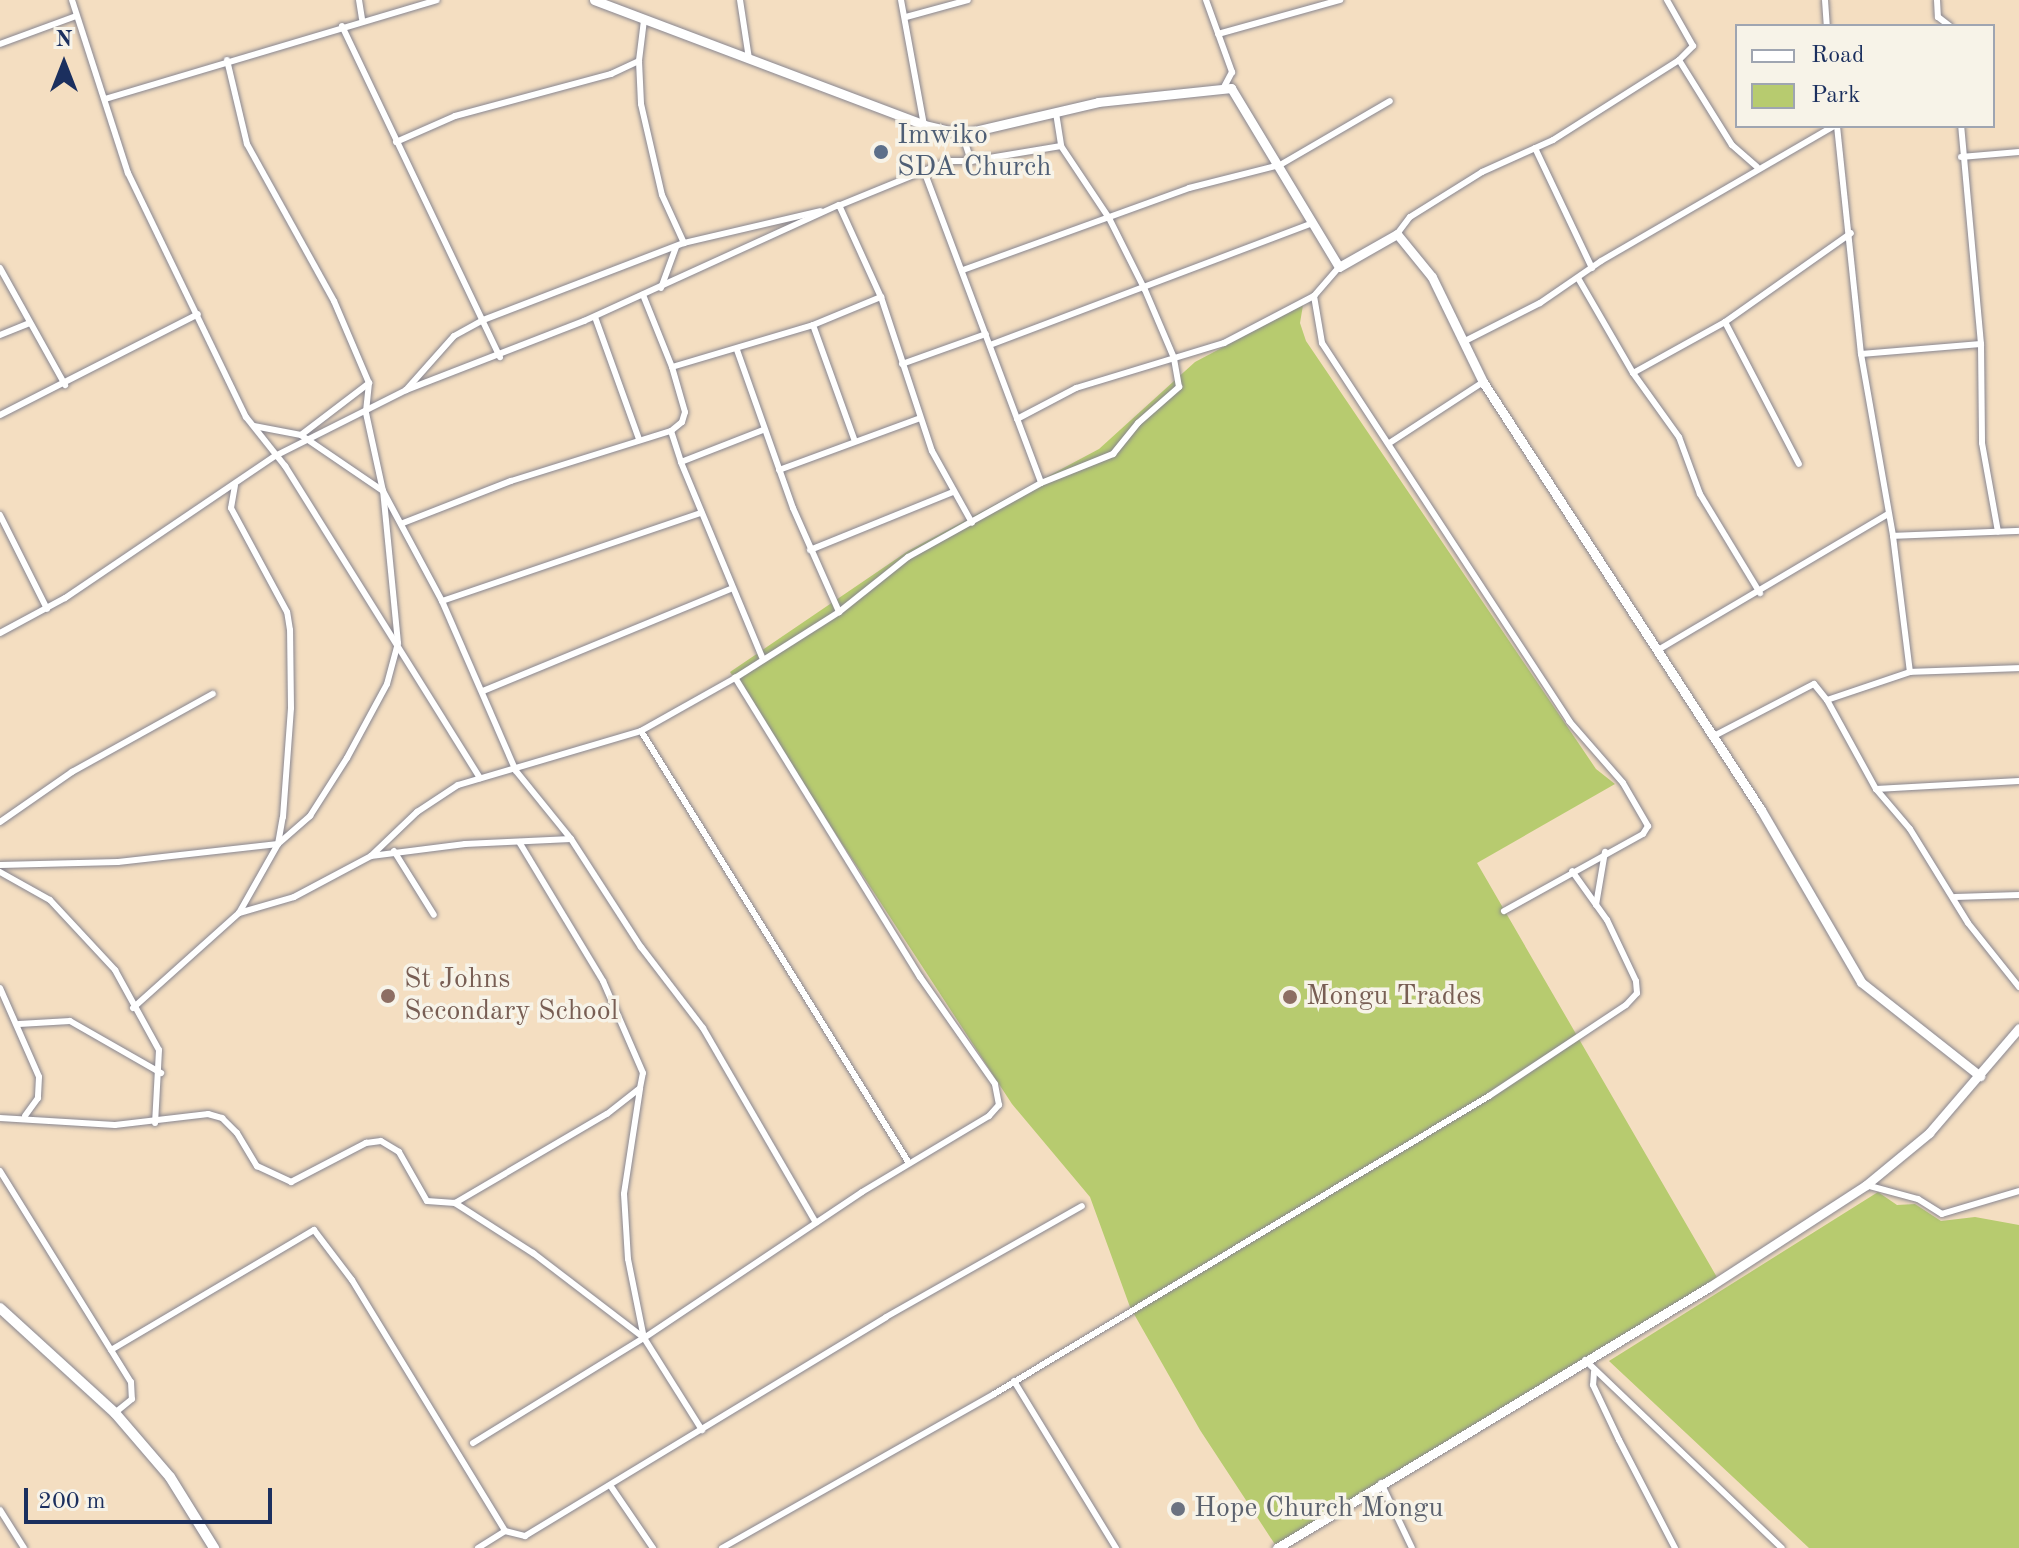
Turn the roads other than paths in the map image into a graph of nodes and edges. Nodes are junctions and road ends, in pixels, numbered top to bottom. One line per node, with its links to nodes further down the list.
1 (72, 0): 13 (street)
2 (359, 0): 16 (street)
3 (437, 0): 16 (street)
4 (594, 0): 17 (main road)
5 (740, 0): 25 (street)
6 (901, 0): 14 (street)
7 (968, 0): 14 (street)
8 (1206, 0): 22 (street)
9 (1667, 0): 26 (street)
10 (1825, 0): 18 (street)
11 (1937, 0): 15 (street)
12 (1334, 1): 22 (street)
13 (76, 16): 23 (street); 29 (street)
14 (906, 17): 32 (street)
15 (1938, 17): 19 (street); 20 (street)
16 (362, 19): 21 (street)
17 (644, 20): 25 (main road); 27 (street)
18 (1827, 24)
19 (1939, 24)
20 (1947, 24)
21 (342, 26): 24 (street); 37 (street)
22 (1218, 34): 28 (street)
23 (0, 44)
24 (227, 60): 29 (street); 82 (street)
25 (749, 60): 32 (main road)
26 (1679, 60): 39 (street); 44 (street)
27 (639, 61): 37 (street); 51 (street)
28 (1224, 87): 31 (main road); 43 (main road)
29 (105, 99): 63 (street)
30 (1390, 101): 43 (street)
31 (1056, 113): 36 (main road); 38 (street)
32 (924, 125): 36 (main road)
33 (1831, 128): 44 (street)
34 (1835, 128): 49 (street)
35 (1961, 128): 41 (street)
36 (962, 134): 42 (street)
37 (396, 142): 65 (street)
38 (1061, 146): 42 (street); 47 (street)
39 (1535, 148): 50 (street); 55 (street)
40 (2019, 152): 41 (street)
41 (1961, 157): 72 (street)
42 (971, 161): 45 (street)
43 (1280, 165): 47 (street); 48 (main road)
44 (1757, 167): 55 (street)
45 (924, 171): 46 (street); 56 (street)
46 (839, 205): 51 (street); 58 (street); 62 (street)
47 (1109, 218): 56 (street); 59 (street)
48 (1313, 223): 53 (main road); 59 (street)
49 (1851, 233): 66 (street); 75 (street)
50 (1397, 234): 53 (main road); 71 (main road)
51 (684, 243): 52 (street)
52 (676, 247): 58 (street); 65 (street)
53 (1339, 267): 61 (street)
54 (0, 268): 67 (street)
55 (1592, 268): 57 (street)
56 (963, 270): 69 (street)
57 (1578, 278): 71 (street); 80 (street)
58 (661, 288): 60 (street)
59 (1145, 290): 73 (street); 77 (street)
60 (643, 295): 64 (street); 79 (street)
61 (1314, 296): 77 (street); 96 (street)
62 (881, 297): 68 (street); 78 (street)
63 (198, 314): 83 (street); 89 (street)
64 (595, 317): 76 (street); 93 (street)
65 (483, 320): 76 (street); 84 (street)
66 (1725, 322): 80 (street); 99 (street)
67 (29, 323): 70 (street); 83 (street)
68 (813, 325): 74 (street); 94 (street)
69 (986, 334): 73 (street); 78 (street)
70 (0, 335)
71 (1465, 341): 81 (main road)
72 (1981, 344): 75 (street); 111 (street)
73 (990, 345): 88 (street)
74 (737, 350): 79 (street); 90 (street)
75 (1861, 354): 106 (street)
76 (500, 357): 84 (street)
77 (1174, 358): 88 (street); 101 (street)
78 (902, 364): 87 (street)
79 (672, 367): 91 (street)
80 (1633, 373): 115 (street)
81 (1483, 382): 96 (street); 121 (main road)
82 (369, 383): 85 (street); 92 (street)
83 (65, 385): 86 (street)
84 (406, 390): 85 (street)
85 (366, 413): 95 (street); 103 (street)
86 (0, 415)
87 (920, 418): 94 (street); 104 (street)
88 (1017, 419): 101 (street)
89 (254, 426): 92 (street); 97 (street)
90 (763, 430): 98 (street); 100 (street)
91 (671, 431): 93 (street); 98 (street)
92 (301, 435): 95 (street)
93 (639, 439): 108 (street)
94 (854, 439): 100 (street)
95 (311, 440): 97 (street); 103 (street)
96 (1391, 442): 140 (street)
97 (275, 456): 102 (street); 120 (street)
98 (681, 462): 105 (street)
99 (1799, 464)
100 (779, 470): 113 (street)
101 (1041, 483): 109 (street)
102 (235, 485): 117 (street); 138 (street)
103 (383, 491): 108 (street); 120 (street)
104 (953, 492): 109 (street); 113 (street)
105 (701, 513): 114 (street); 116 (street)
106 (1888, 514): 112 (street); 115 (street)
107 (0, 515): 117 (street)
108 (403, 523): 116 (street)
109 (972, 523): 118 (street)
110 (2019, 531): 111 (street)
111 (1998, 532): 112 (street)
112 (1893, 536): 124 (street)
113 (810, 550): 118 (street)
114 (731, 589): 122 (street); 126 (street)
115 (1760, 593): 121 (street)
116 (442, 601): 126 (street)
117 (47, 609): 119 (street)
118 (839, 612): 122 (street)
119 (0, 633)
120 (398, 643): 132 (street); 138 (street)
121 (1658, 650): 130 (main road)
122 (762, 657): 125 (street)
123 (2019, 668): 124 (street)
124 (1910, 672): 128 (street)
125 (735, 678): 129 (street); 162 (street)
126 (483, 691): 131 (street)
127 (213, 694): 135 (street)
128 (1827, 700): 130 (street); 134 (street)
129 (641, 731): 131 (street); 162 (street)
130 (1712, 737): 157 (main road)
131 (516, 771): 132 (street); 136 (street)
132 (480, 778): 141 (street)
133 (2019, 781): 134 (street)
134 (1876, 789): 146 (street)
135 (0, 822)
136 (571, 839): 137 (street); 168 (street)
137 (519, 842): 139 (street); 158 (street)
138 (278, 844): 142 (street); 149 (street)
139 (394, 851): 141 (street); 150 (street)
140 (1605, 852): 143 (street); 147 (street)
141 (371, 856): 149 (street)
142 (0, 865)
143 (1572, 871): 147 (street); 148 (street)
144 (0, 872): 153 (street)
145 (2019, 895): 146 (street)
146 (1955, 897): 151 (street)
147 (1596, 905): 174 (street)
148 (1504, 911)
149 (239, 913): 153 (street)
150 (434, 915)
151 (2019, 987)
152 (0, 988): 154 (street)
153 (133, 1008): 156 (street)
154 (19, 1024): 156 (street); 159 (street)
155 (2019, 1028): 157 (main road)
156 (161, 1073): 161 (street)
157 (1980, 1076): 164 (main road)
158 (640, 1088): 166 (street); 170 (street)
159 (25, 1116): 160 (street); 161 (street)
160 (0, 1118)
161 (155, 1123): 166 (street)
162 (909, 1163): 168 (street)
163 (0, 1171): 171 (street)
164 (1866, 1185): 165 (street); 172 (main road)
165 (2019, 1191)
166 (455, 1203): 170 (street)
167 (1082, 1206): 176 (street)
168 (816, 1223): 170 (street)
169 (0, 1308): 175 (main road)
170 (644, 1338): 176 (street); 177 (street)
171 (111, 1350): 175 (street); 181 (street)
172 (1585, 1360): 173 (street); 178 (main road)
173 (1594, 1372): 190 (street); 191 (street)
174 (1014, 1381): 186 (street); 187 (street)
175 (115, 1413): 183 (main road)
176 (702, 1430): 179 (street)
177 (473, 1443)
178 (1381, 1483): 188 (main road); 189 (street)
179 (612, 1488): 181 (street); 185 (street)
180 (0, 1510): 182 (street)
181 (505, 1531): 184 (street)
182 (24, 1548)
183 (214, 1548)
184 (478, 1548)
185 (653, 1548)
186 (722, 1548)
187 (1116, 1548)
188 (1277, 1548)
189 (1412, 1548)
190 (1675, 1548)
191 (1782, 1548)

